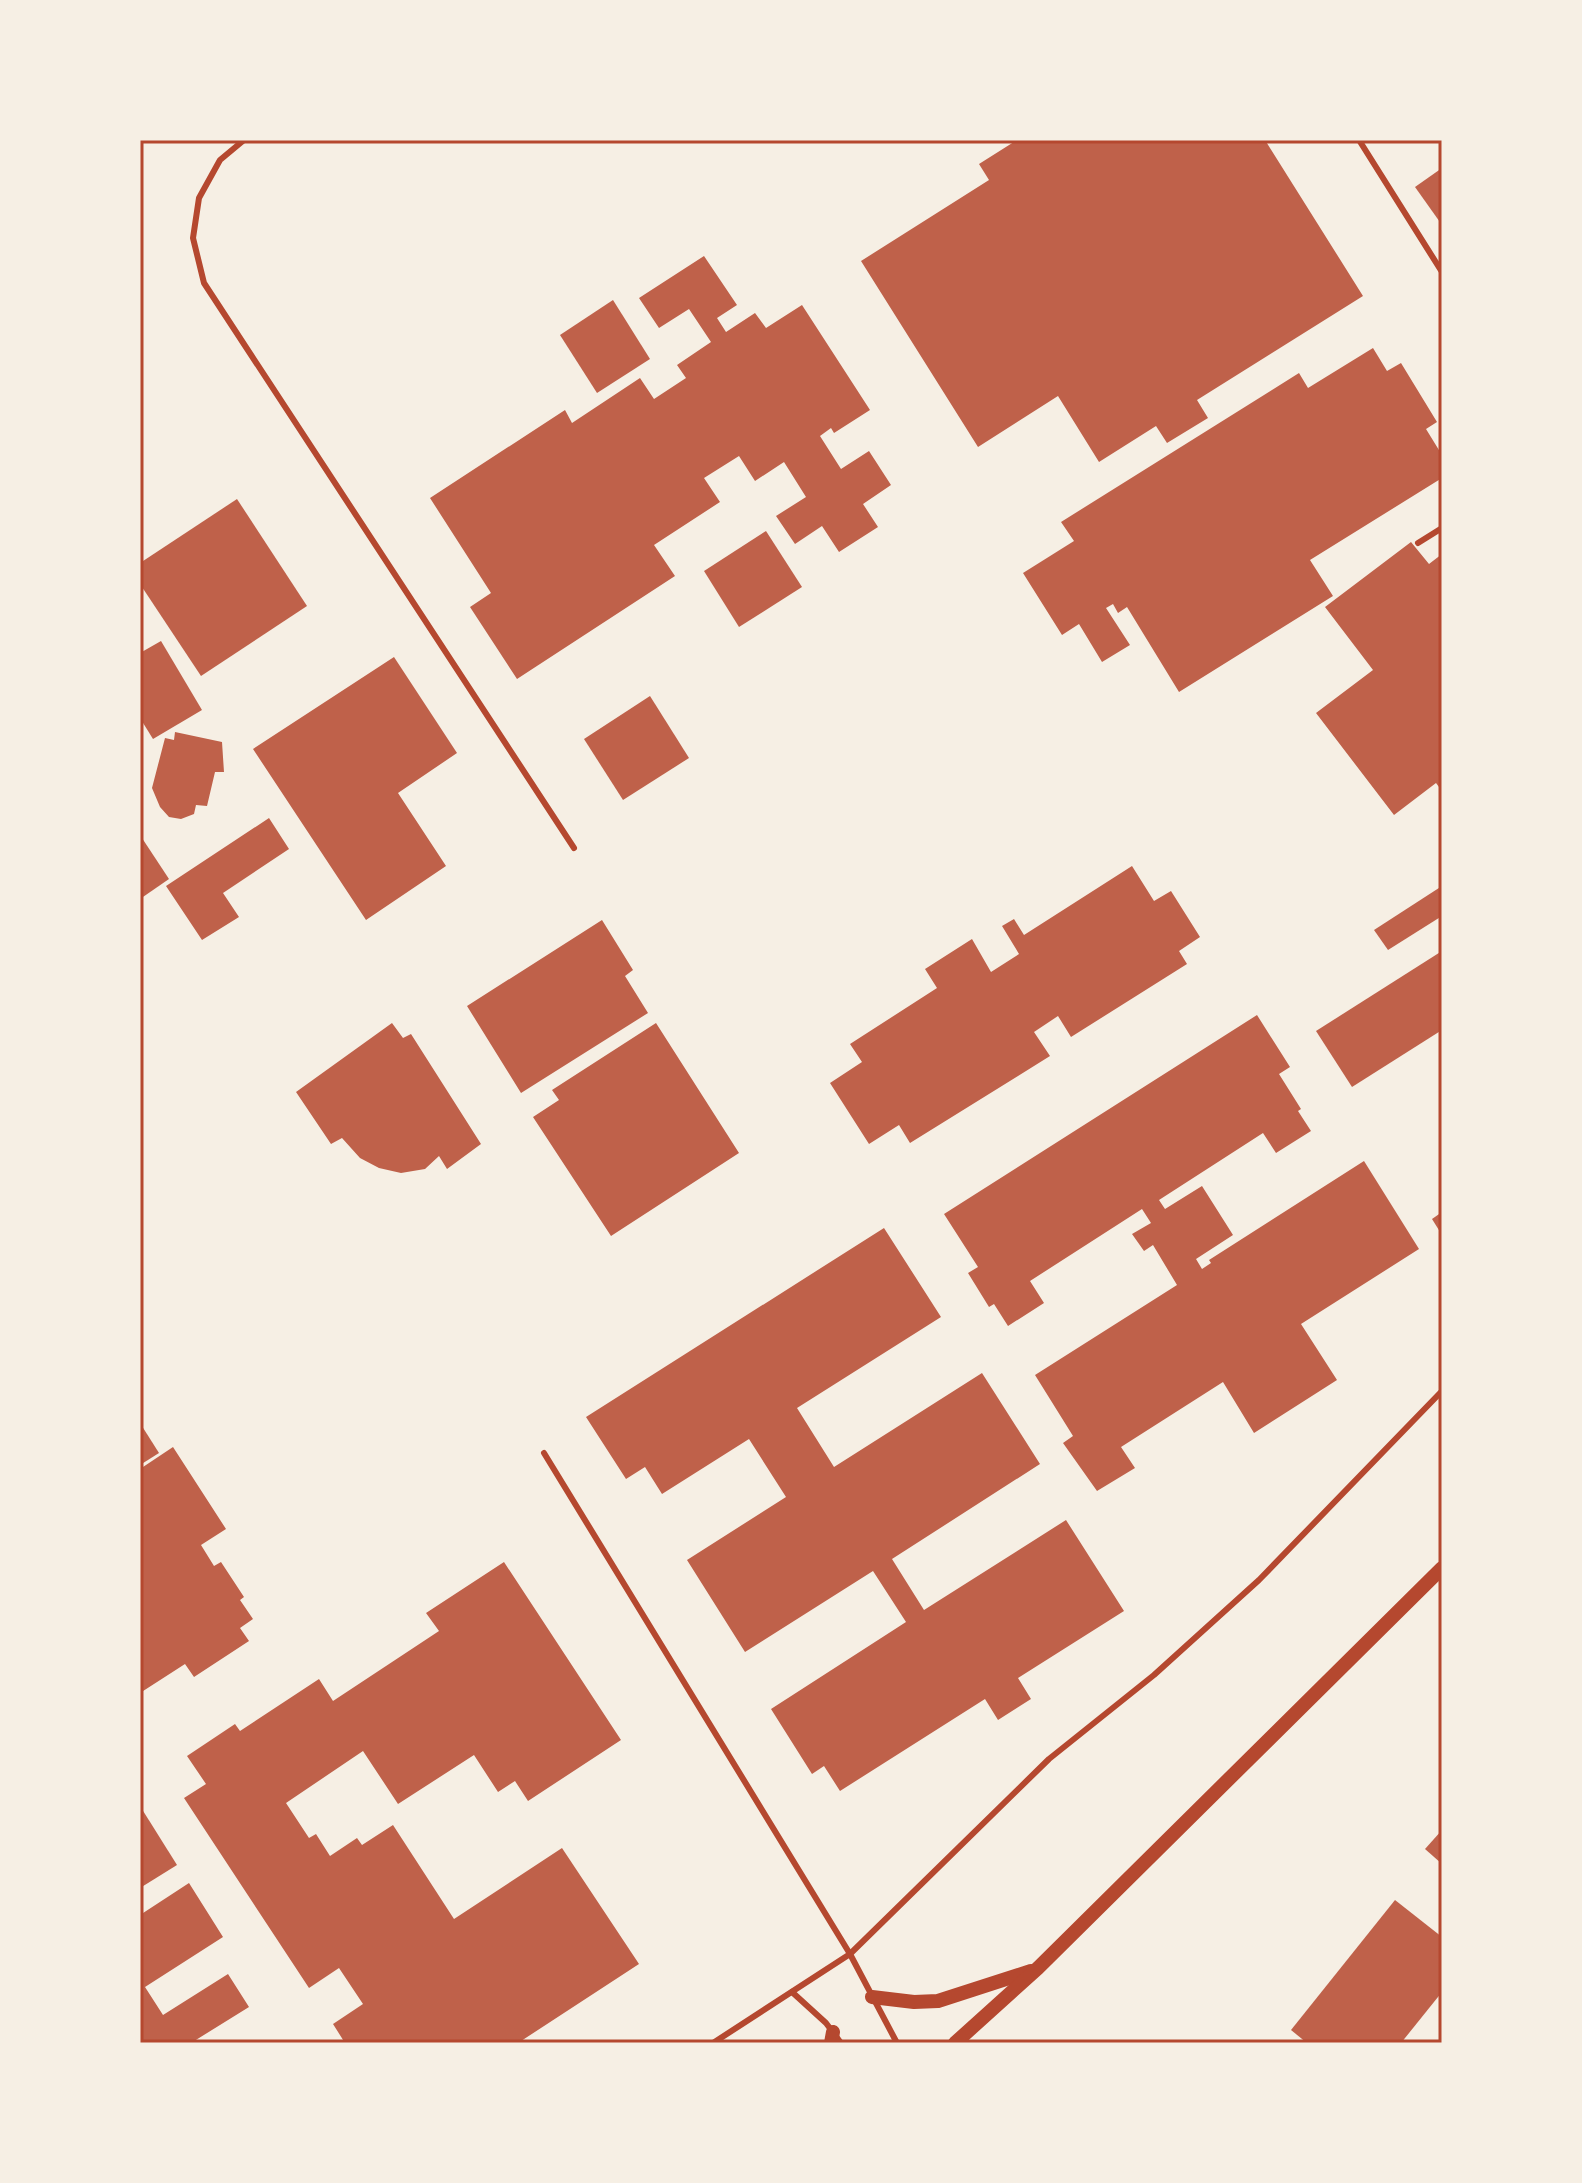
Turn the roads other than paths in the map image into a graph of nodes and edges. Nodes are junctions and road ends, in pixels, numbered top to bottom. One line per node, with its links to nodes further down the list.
1 (244, 140): 6 (lane)
2 (1359, 140): 3 (lane)
3 (1442, 272)
4 (1442, 528): 5 (lane)
5 (1418, 543)
6 (574, 848)
7 (1442, 1391): 10 (lane)
8 (544, 1453): 10 (lane)
9 (1442, 1568): 11 (street)
10 (850, 1954): 12 (lane); 13 (lane)
11 (1038, 1968): 13 (street); 17 (street)
12 (792, 1992): 14 (lane); 15 (lane)
13 (872, 1997): 16 (lane)
14 (835, 2039)
15 (713, 2043)
16 (897, 2043)
17 (955, 2043)

